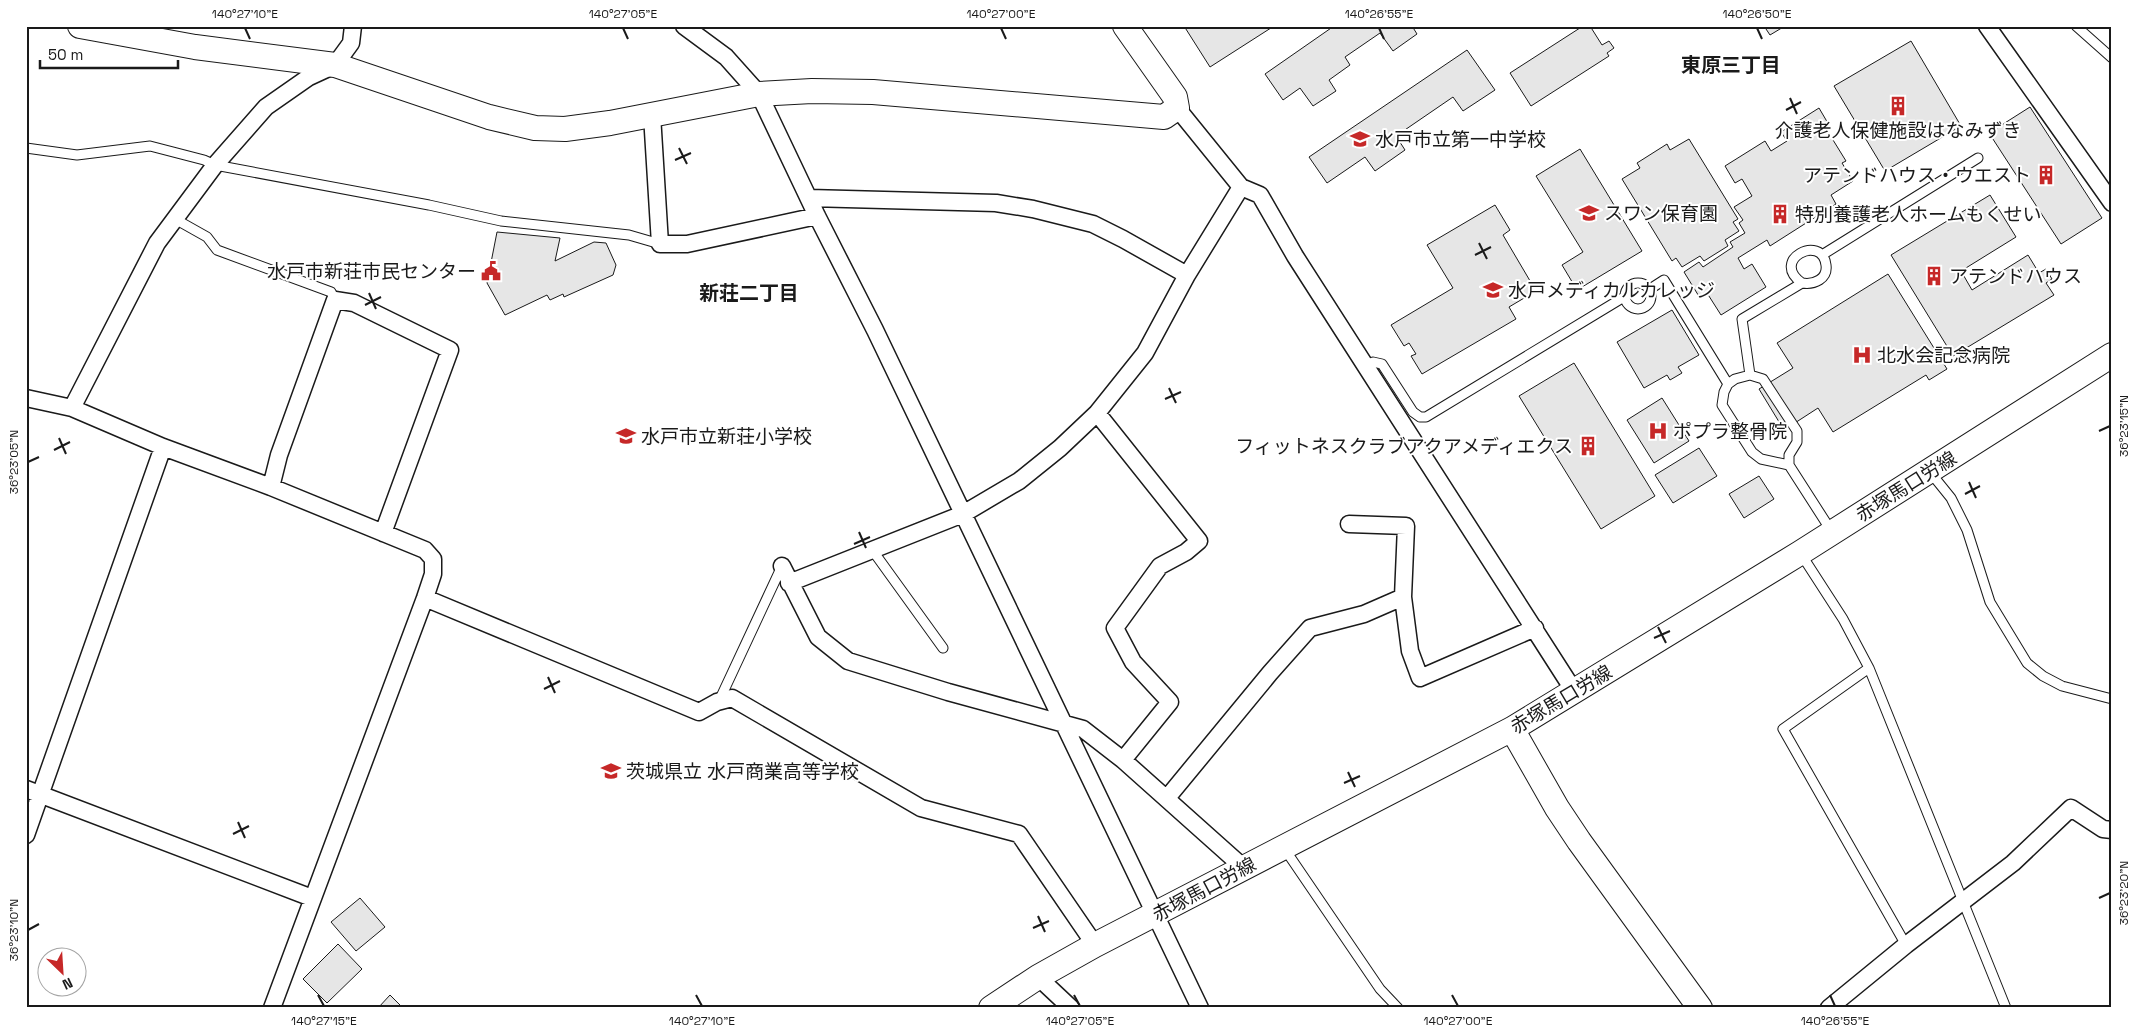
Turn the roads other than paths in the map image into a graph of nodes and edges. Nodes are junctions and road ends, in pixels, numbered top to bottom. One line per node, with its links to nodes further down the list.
1 (80, 26): 8 (street)
2 (353, 26): 8 (street)
3 (684, 26): 9 (street)
4 (1125, 26): 10 (street)
5 (1987, 26): 17 (street)
6 (2076, 26): 7 (lane)
7 (2112, 58)
8 (335, 65): 11 (street); 14 (street)
9 (759, 94): 10 (street); 11 (street); 16 (street)
10 (1177, 108): 15 (street)
11 (652, 116): 20 (street)
12 (26, 148): 14 (lane)
13 (1978, 158): 21 (lane)
14 (215, 165): 19 (street); 20 (lane)
15 (1241, 187): 22 (street); 28 (street)
16 (809, 198): 18 (street); 22 (street)
17 (2112, 203)
18 (817, 216): 20 (street); 38 (street)
19 (175, 220): 26 (lane); 32 (street)
20 (660, 244)
21 (1822, 255): 23 (lane); 23 (lane)
22 (1187, 276): 33 (street)
23 (1802, 283): 29 (lane)
24 (1650, 289): 25 (lane); 25 (lane); 30 (lane)
25 (1624, 297): 28 (lane)
26 (335, 300): 37 (street); 41 (street)
27 (2112, 355): 36 (street, 赤塚馬口労線)
28 (1366, 366): 48 (street)
29 (1750, 375): 30 (lane); 35 (lane)
30 (1728, 384): 35 (lane)
31 (26, 398): 32 (street)
32 (72, 408): 34 (street)
33 (1096, 413): 38 (street); 56 (street)
34 (163, 447): 37 (street); 57 (street)
35 (1789, 465): 40 (lane)
36 (1930, 471): 40 (street, 赤塚馬口労線); 52 (lane)
37 (271, 487): 41 (street)
38 (963, 514): 42 (street); 54 (street)
39 (1348, 524): 46 (street)
40 (1832, 532): 43 (street, 赤塚馬口労線)
41 (383, 533): 47 (street)
42 (873, 551): 45 (street); 49 (lane)
43 (1800, 553): 50 (lane); 51 (street, 赤塚馬口労線)
44 (782, 566): 45 (street); 53 (lane)
45 (789, 583): 54 (street)
46 (1403, 597): 48 (street); 58 (street)
47 (425, 598): 53 (street); 63 (street)
48 (1535, 628): 51 (street)
49 (943, 648)
50 (1869, 668): 64 (lane); 67 (lane)
51 (1574, 691): 55 (street, 赤塚馬口労線)
52 (2112, 699)
53 (719, 701): 66 (street)
54 (1064, 724): 56 (street); 65 (street)
55 (1512, 729): 61 (street, 赤塚馬口労線); 74 (street)
56 (1123, 760): 58 (street)
57 (33, 791): 60 (street); 63 (street)
58 (1167, 798): 62 (street)
59 (2112, 830): 64 (street)
60 (26, 835)
61 (1283, 847): 62 (street, 赤塚馬口労線); 73 (lane)
62 (1244, 868): 65 (street, 赤塚馬口労線)
63 (312, 898): 69 (street)
64 (1963, 901): 67 (street); 76 (lane)
65 (1155, 914): 66 (street, 赤塚馬口労線); 72 (street)
66 (1095, 945): 68 (street, 赤塚馬口労線)
67 (1906, 945): 75 (street)
68 (1038, 977): 70 (street, 赤塚馬口労線); 71 (street)
69 (272, 1008)
70 (991, 1008)
71 (1070, 1008)
72 (1200, 1008)
73 (1398, 1008)
74 (1700, 1008)
75 (1829, 1008)
76 (2006, 1008)

